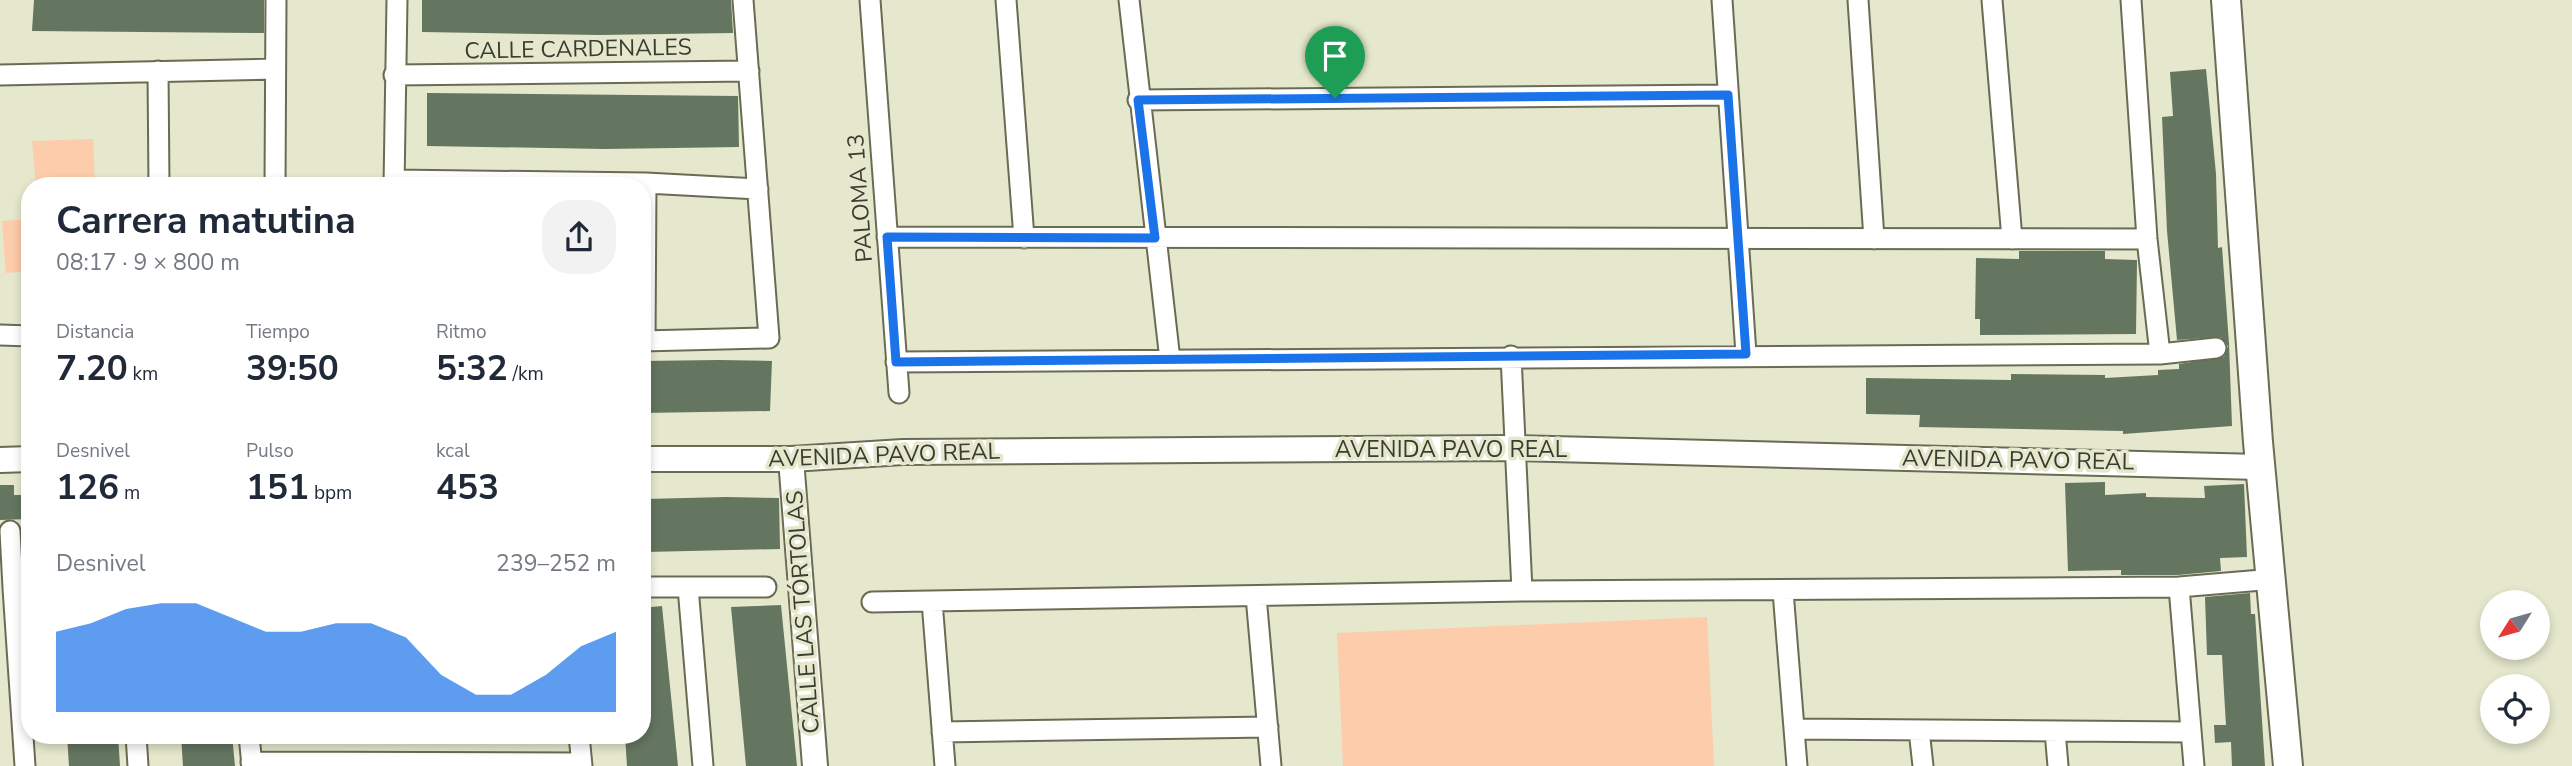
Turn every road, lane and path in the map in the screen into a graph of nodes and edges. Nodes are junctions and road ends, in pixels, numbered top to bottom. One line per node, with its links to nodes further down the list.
1 (275, 0): 12 (street)
2 (397, 0): 16 (street)
3 (743, 0): 14 (street)
4 (870, 0): 24 (street, PALOMA 13)
5 (1006, 0): 25 (street)
6 (1129, 0): 18 (street)
7 (1721, 0): 17 (street)
8 (1858, 0): 28 (street)
9 (1992, 0): 29 (street)
10 (2131, 0): 30 (street)
11 (2226, 0): 46 (main road)
12 (275, 69): 13 (street); 20 (street)
13 (158, 71): 15 (street); 19 (street)
14 (749, 71): 16 (street, CALLE CARDENALES); 23 (street)
15 (0, 75)
16 (394, 75): 21 (street)
17 (1728, 95): 18 (street); 26 (street)
18 (1138, 100): 27 (street)
19 (159, 177)
20 (275, 177)
21 (394, 177)
22 (651, 183): 23 (street)
23 (758, 189): 33 (street)
24 (887, 237): 25 (street); 39 (street, PALOMA 13)
25 (1024, 237): 27 (street)
26 (1740, 237): 27 (street); 28 (street); 35 (street)
27 (1155, 238): 38 (street)
28 (1874, 239): 29 (street)
29 (2012, 239): 30 (street)
30 (2147, 239): 36 (street)
31 (0, 335): 32 (street)
32 (21, 336)
33 (651, 341)
34 (2216, 348): 36 (street)
35 (1746, 354): 36 (street); 37 (street)
36 (2160, 354)
37 (1511, 356): 38 (street); 41 (street)
38 (1170, 360): 39 (street)
39 (896, 362): 40 (street, PALOMA 13)
40 (899, 393)
41 (1515, 448): 43 (street, AVENIDA PAVO REAL); 46 (street, AVENIDA PAVO REAL); 54 (street)
42 (651, 459): 43 (street, AVENIDA PAVO REAL)
43 (791, 459): 74 (street, CALLE LAS TÓRTOLAS)
44 (0, 460): 45 (street)
45 (21, 460)
46 (2260, 467): 81 (main road)
47 (10, 531): 49 (street)
48 (2262, 580): 53 (street)
49 (21, 583)
50 (651, 587): 51 (street)
51 (688, 587): 52 (street); 73 (street)
52 (766, 587)
53 (2179, 587): 55 (street); 64 (street)
54 (1522, 591): 55 (street); 56 (street)
55 (1783, 591): 60 (street)
56 (1256, 596): 57 (street); 59 (street)
57 (932, 601): 58 (street); 63 (street)
58 (872, 602)
59 (1268, 727): 63 (street); 76 (street)
60 (1794, 729): 61 (street); 77 (street)
61 (1919, 730): 62 (street); 78 (street)
62 (2055, 731): 64 (street); 79 (street)
63 (943, 732): 75 (street)
64 (2191, 732): 80 (street)
65 (25, 744): 71 (street)
66 (137, 744): 72 (street)
67 (250, 744): 69 (street)
68 (580, 744): 70 (street)
69 (252, 764): 70 (street)
70 (582, 764)
71 (25, 766)
72 (138, 766)
73 (703, 766)
74 (815, 766)
75 (945, 766)
76 (1271, 766)
77 (1797, 766)
78 (1923, 766)
79 (2058, 766)
80 (2194, 766)
81 (2288, 766)

